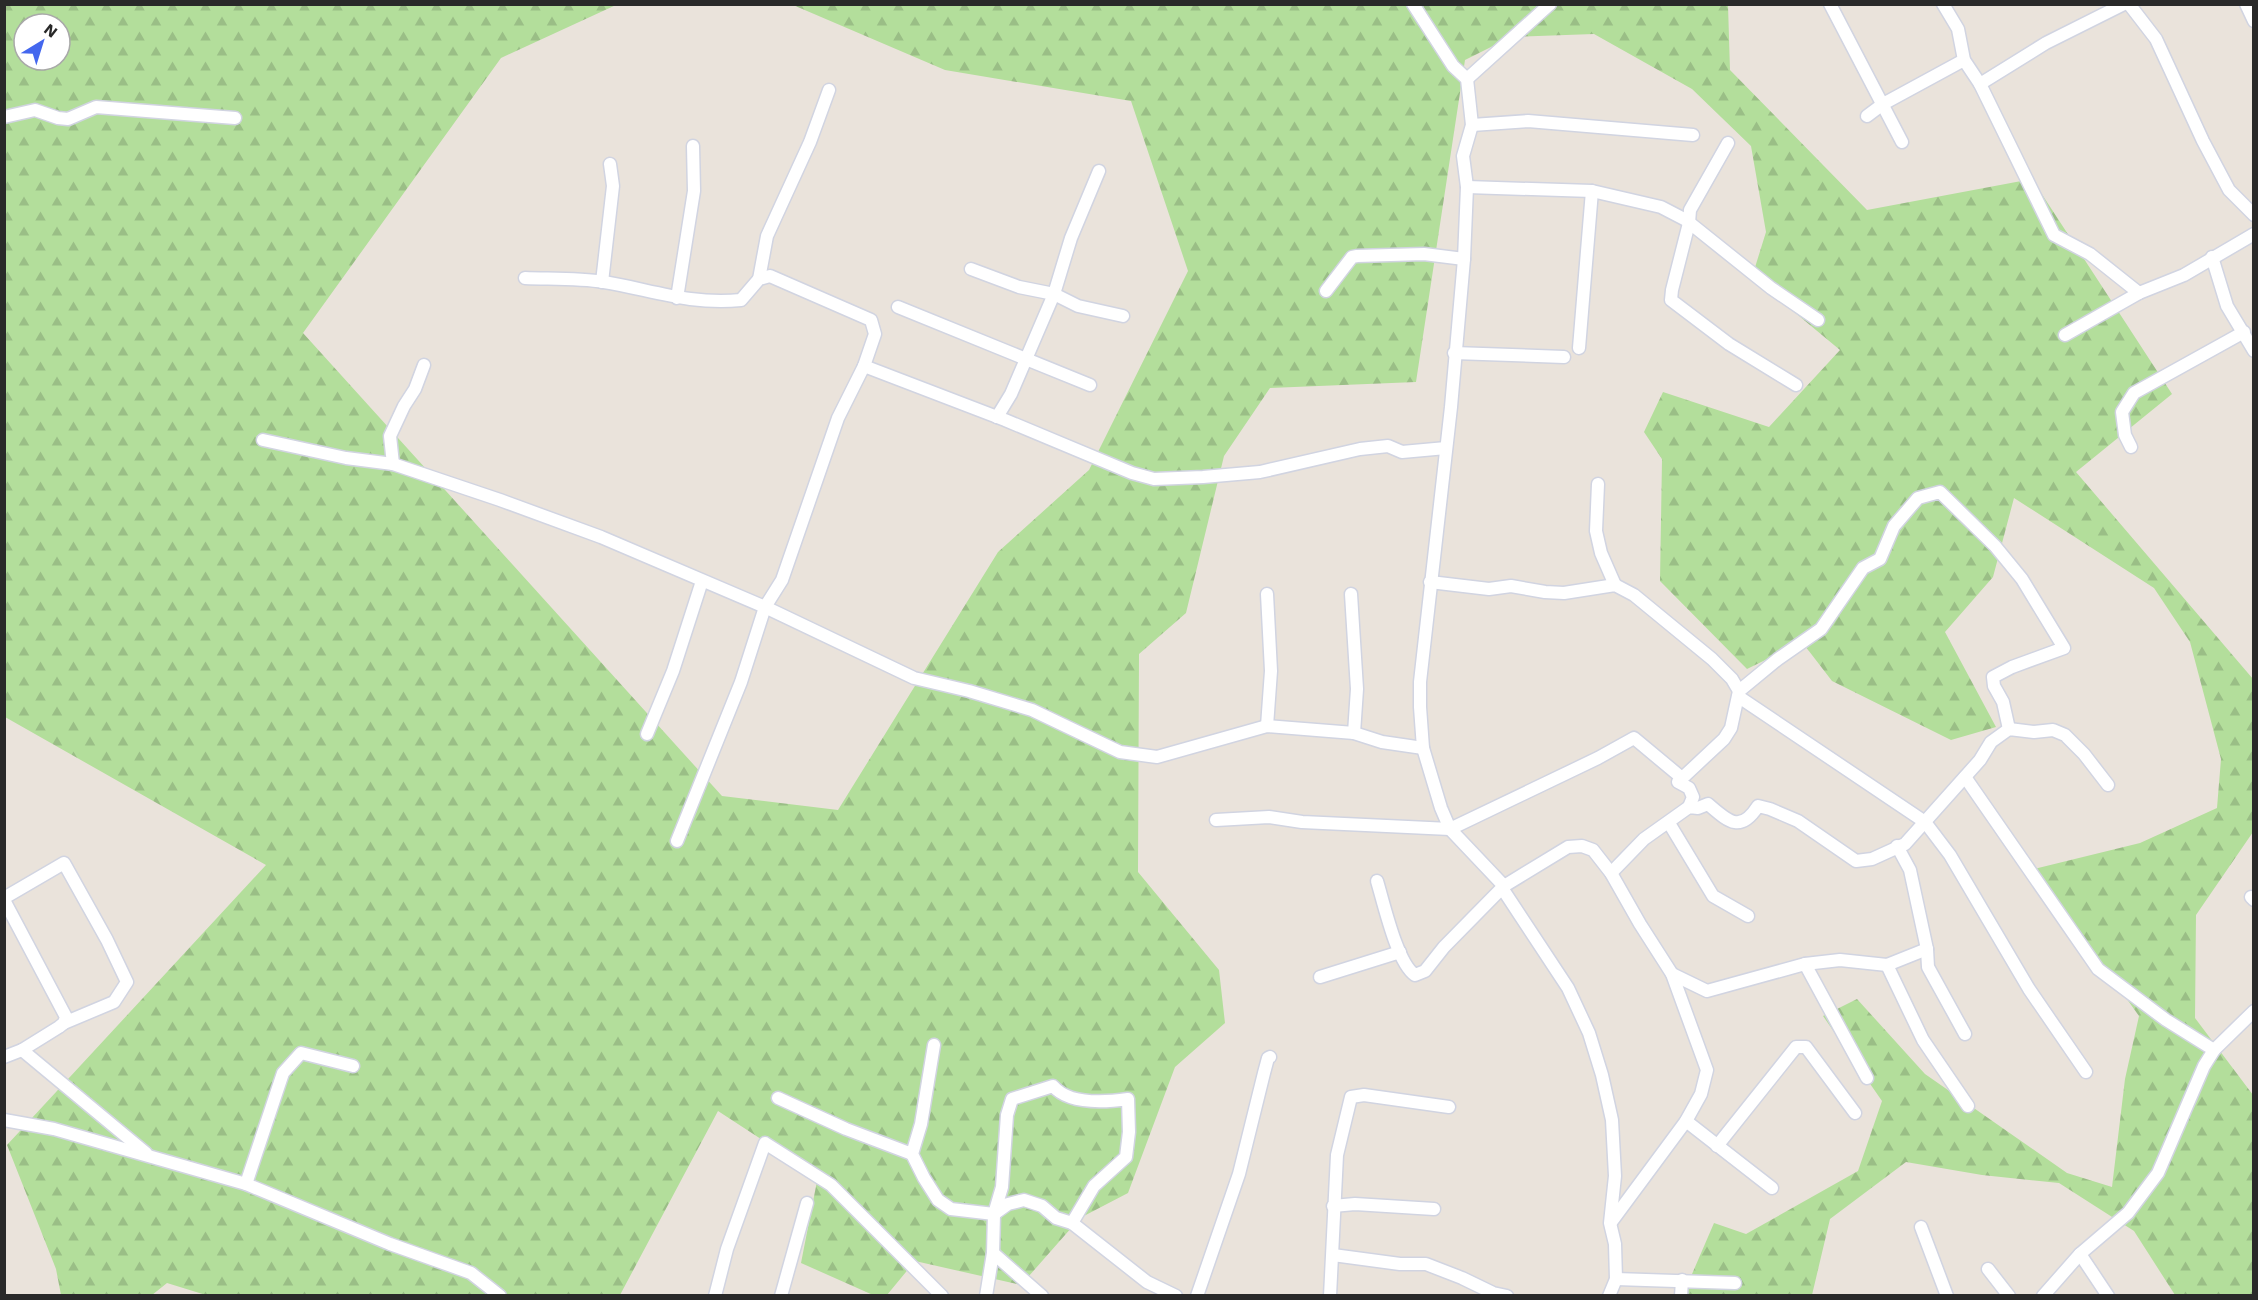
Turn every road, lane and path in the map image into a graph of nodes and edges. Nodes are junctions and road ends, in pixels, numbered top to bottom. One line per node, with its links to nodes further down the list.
1 (1413, 4): 10 (street)
2 (1550, 4): 10 (street)
3 (1830, 4): 13 (street)
4 (2124, 4): 11 (street)
5 (2129, 4): 26 (street)
6 (2246, 4): 8 (street)
7 (1945, 5): 9 (street)
8 (2253, 21)
9 (1964, 60): 11 (street); 13 (street)
10 (1467, 79): 17 (street)
11 (1980, 84): 36 (street)
12 (829, 90): 33 (street)
13 (1883, 104): 14 (street); 19 (street)
14 (1867, 116)
15 (4, 117): 16 (street)
16 (236, 118)
17 (1472, 125): 18 (street); 24 (street)
18 (1693, 135)
19 (1902, 142)
20 (1728, 143): 27 (street)
21 (693, 146): 38 (street)
22 (610, 164): 34 (street)
23 (1099, 171): 37 (street)
24 (1467, 187): 25 (street); 30 (street)
25 (1592, 191): 27 (street); 44 (street)
26 (2253, 215)
27 (1689, 223): 41 (street); 52 (street)
28 (2253, 234): 29 (street)
29 (2212, 257): 36 (street); 42 (street)
30 (1464, 259): 35 (street); 46 (street)
31 (972, 268): 37 (street)
32 (525, 278): 34 (street)
33 (759, 279): 38 (street); 50 (street)
34 (602, 282): 38 (street)
35 (1326, 291)
36 (2139, 293): 43 (street)
37 (1054, 294): 40 (street); 48 (street)
38 (677, 298)
39 (898, 307): 48 (street)
40 (1123, 316)
41 (1818, 320)
42 (2244, 332): 45 (street); 55 (street)
43 (2065, 335)
44 (1579, 348)
45 (2253, 351)
46 (1454, 353): 47 (street); 56 (street)
47 (1564, 357)
48 (1026, 360): 51 (street); 53 (street)
49 (424, 365): 57 (street)
50 (864, 366): 53 (street); 64 (street)
51 (1090, 385)
52 (1796, 385)
53 (997, 417): 56 (street)
54 (263, 440): 57 (street)
55 (2131, 447)
56 (1446, 448): 60 (street)
57 (393, 464): 59 (street)
58 (1598, 484): 61 (street)
59 (702, 581): 64 (street); 69 (street)
60 (1430, 582): 61 (street); 70 (street)
61 (1615, 585): 65 (street)
62 (1267, 594): 66 (street)
63 (1351, 594): 68 (street)
64 (765, 608): 66 (street); 79 (street)
65 (1739, 694): 67 (street); 72 (street); 76 (street)
66 (1267, 726): 68 (street)
67 (2009, 729): 71 (street); 73 (street)
68 (1354, 733): 70 (street)
69 (647, 734)
70 (1423, 748): 78 (street)
71 (1965, 777): 76 (street); 97 (street)
72 (1682, 778): 74 (street); 78 (street)
73 (2108, 785)
74 (1689, 807): 77 (street); 80 (street)
75 (1216, 820): 78 (street)
76 (1925, 822): 80 (street); 101 (street)
77 (1669, 823): 81 (street); 85 (street)
78 (1450, 829): 83 (street)
79 (677, 842)
80 (1897, 846): 86 (street)
81 (1611, 873): 83 (street); 90 (street)
82 (1377, 881): 87 (street)
83 (1503, 887): 87 (street); 119 (street)
84 (4, 899): 93 (street); 93 (street)
85 (1748, 916)
86 (1927, 950): 89 (street); 94 (street)
87 (1400, 952): 91 (street)
88 (1805, 964): 89 (street); 90 (street); 102 (street)
89 (1887, 965): 104 (street)
90 (1672, 974): 108 (street)
91 (1320, 977)
92 (2252, 1017): 97 (street)
93 (64, 1023): 96 (street)
94 (1965, 1034)
95 (934, 1046): 110 (street)
96 (22, 1050): 98 (street); 111 (street)
97 (2214, 1050): 122 (street)
98 (4, 1057)
99 (1270, 1057): 128 (street)
100 (353, 1066): 112 (street)
101 (2086, 1072)
102 (1867, 1078)
103 (778, 1098): 110 (street)
104 (1968, 1106)
105 (1449, 1107): 115 (street)
106 (1855, 1113): 109 (street)
107 (4, 1119): 111 (street)
108 (1686, 1121): 109 (street); 119 (street)
109 (1717, 1146): 113 (street)
110 (912, 1154): 117 (street)
111 (151, 1157): 112 (street)
112 (246, 1184): 129 (street)
113 (1772, 1188)
114 (807, 1203): 131 (street)
115 (1333, 1206): 116 (street); 123 (street)
116 (1434, 1209)
117 (994, 1214): 118 (street); 118 (street); 121 (street)
118 (1072, 1223): 135 (street)
119 (1610, 1223): 125 (street)
120 (1921, 1227): 140 (street)
121 (993, 1253): 133 (street); 134 (street)
122 (2080, 1254): 142 (street); 143 (street)
123 (1332, 1255): 136 (street); 137 (street)
124 (1988, 1269): 141 (street)
125 (1616, 1279): 126 (street); 138 (street)
126 (1682, 1280): 127 (street); 139 (street)
127 (1735, 1283)
128 (1200, 1295)
129 (500, 1296)
130 (715, 1296): 132 (street)
131 (781, 1296)
132 (942, 1296)
133 (986, 1296)
134 (1042, 1296)
135 (1176, 1296)
136 (1330, 1296)
137 (1507, 1296)
138 (1609, 1296)
139 (1681, 1296)
140 (1947, 1296)
141 (2009, 1296)
142 (2043, 1296)
143 (2108, 1296)

